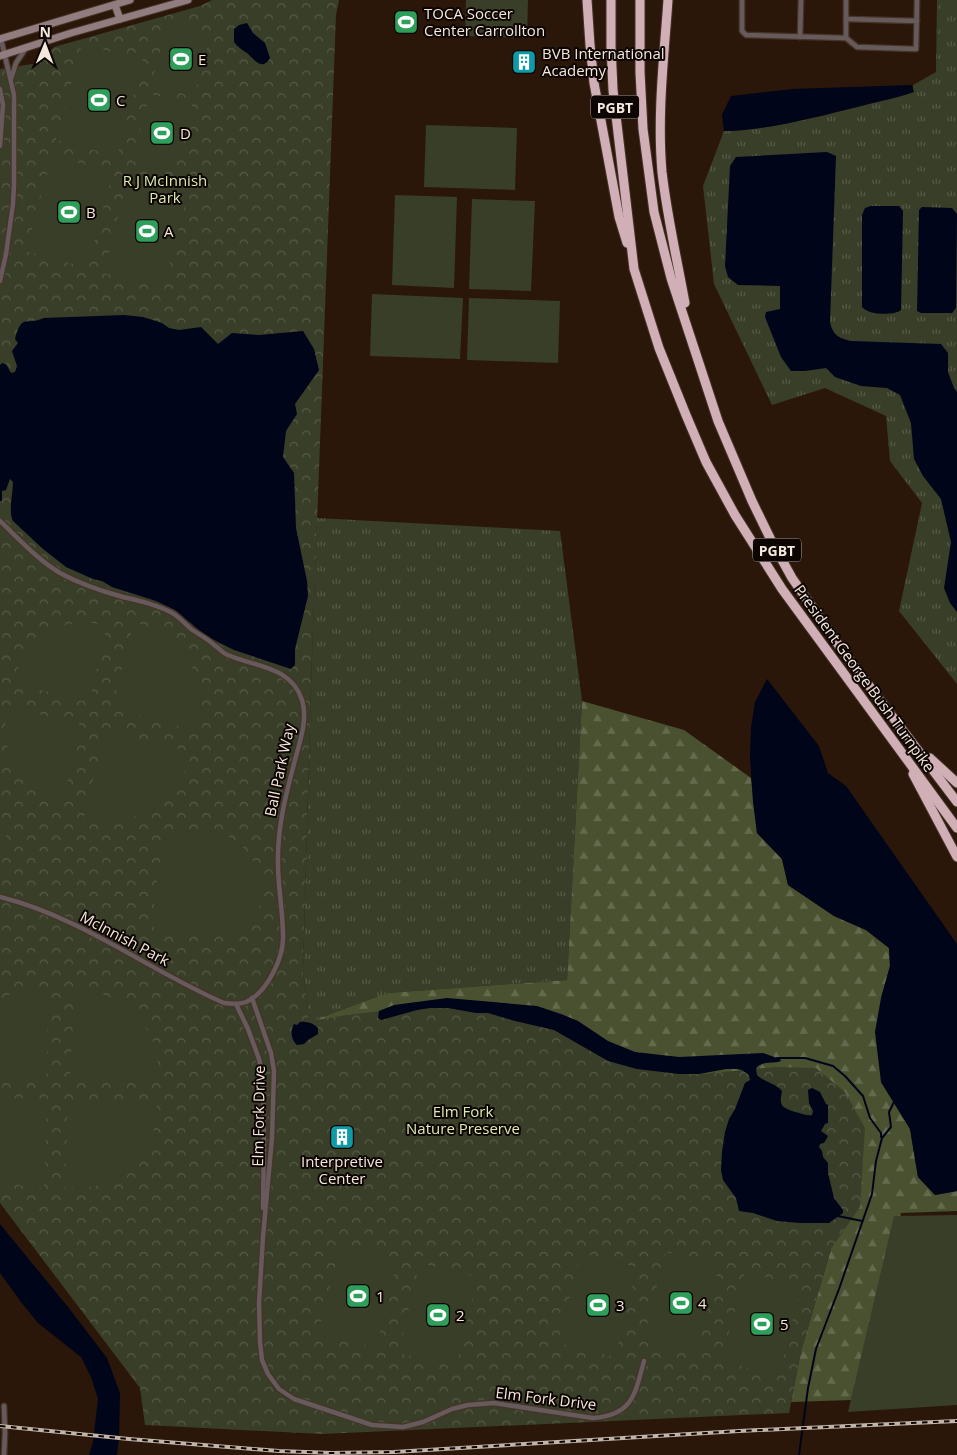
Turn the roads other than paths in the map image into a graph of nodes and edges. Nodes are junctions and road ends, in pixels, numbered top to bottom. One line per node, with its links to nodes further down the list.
1 (130, 0): 11 (main road)
2 (188, 0): 13 (main road)
3 (587, 0): 23 (highway)
4 (611, 0): 23 (highway, President George Bush Turnpike / PGBT)
5 (640, 0): 25 (highway, President George Bush Turnpike / PGBT)
6 (668, 0): 25 (highway)
7 (742, 0): 15 (street)
8 (801, 0): 15 (street)
9 (846, 0): 12 (street)
10 (917, 0): 14 (street)
11 (115, 4): 13 (main road); 17 (main road)
12 (846, 19): 14 (street); 16 (street)
13 (120, 20): 18 (main road)
14 (917, 21): 16 (street)
15 (800, 37): 16 (street)
16 (846, 38)
17 (0, 39): 19 (street)
18 (27, 48): 19 (main road); 20 (street)
19 (2, 55): 20 (street)
20 (11, 80): 24 (street)
21 (0, 89): 22 (street)
22 (0, 146)
23 (634, 269): 28 (highway, President George Bush Turnpike / PGBT)
24 (0, 281)
25 (691, 338): 27 (highway, President George Bush Turnpike / PGBT)
26 (0, 521): 34 (street, Ball Park Way)
27 (909, 738): 29 (highway); 30 (highway, President George Bush Turnpike / PGBT)
28 (896, 743): 31 (highway, President George Bush Turnpike / PGBT); 32 (highway)
29 (957, 783)
30 (957, 802)
31 (957, 828)
32 (957, 857)
33 (0, 897): 35 (street, McInnish Park)
34 (252, 998): 35 (street, Ball Park Way); 36 (street, Elm Fork Drive)
35 (236, 1004): 36 (street, Elm Fork Drive)
36 (263, 1237): 37 (street, Elm Fork Drive)
37 (644, 1361)
38 (4, 1406): 39 (street)
39 (4, 1455)

